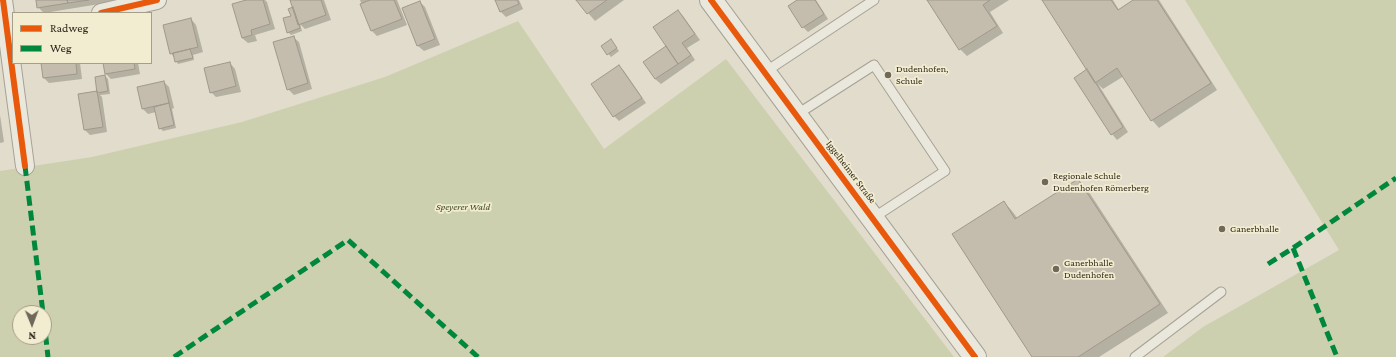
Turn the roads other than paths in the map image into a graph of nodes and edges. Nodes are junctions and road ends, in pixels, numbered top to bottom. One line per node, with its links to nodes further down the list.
1 (3, 0): 6 (street)
2 (157, 0): 5 (street)
3 (711, 0): 7 (street, Iggelheimer Straße)
4 (874, 0): 7 (lane)
5 (105, 12)
6 (7, 29): 9 (street)
7 (765, 72): 8 (street, Iggelheimer Straße)
8 (796, 115): 10 (street, Iggelheimer Straße); 10 (lane)
9 (26, 166)
10 (873, 218): 12 (street, Iggelheimer Straße)
11 (1220, 292): 13 (lane)
12 (975, 357)
13 (1136, 357)

